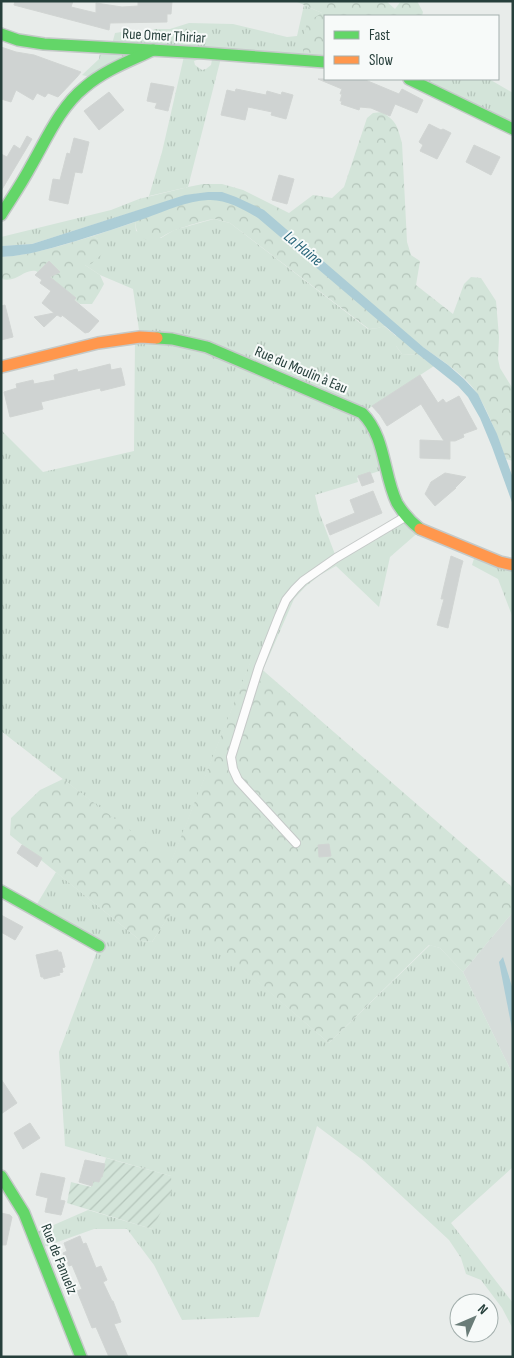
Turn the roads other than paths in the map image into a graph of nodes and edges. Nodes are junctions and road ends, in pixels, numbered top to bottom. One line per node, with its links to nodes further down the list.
1 (1, 34): 2 (street, Rue Omer Thiriar)
2 (153, 50): 3 (street, Rue Omer Thiriar); 6 (street)
3 (324, 62)
4 (411, 80): 5 (street)
5 (513, 130)
6 (1, 215)
7 (1, 367): 8 (street, Rue du Moulin à Eau)
8 (405, 517): 9 (street, Rue du Moulin à Eau); 10 (lane)
9 (512, 567)
10 (296, 843)
11 (1, 891): 12 (street)
12 (99, 946)
13 (1, 1176): 14 (street, Rue de Fanuelz)
14 (81, 1357)

